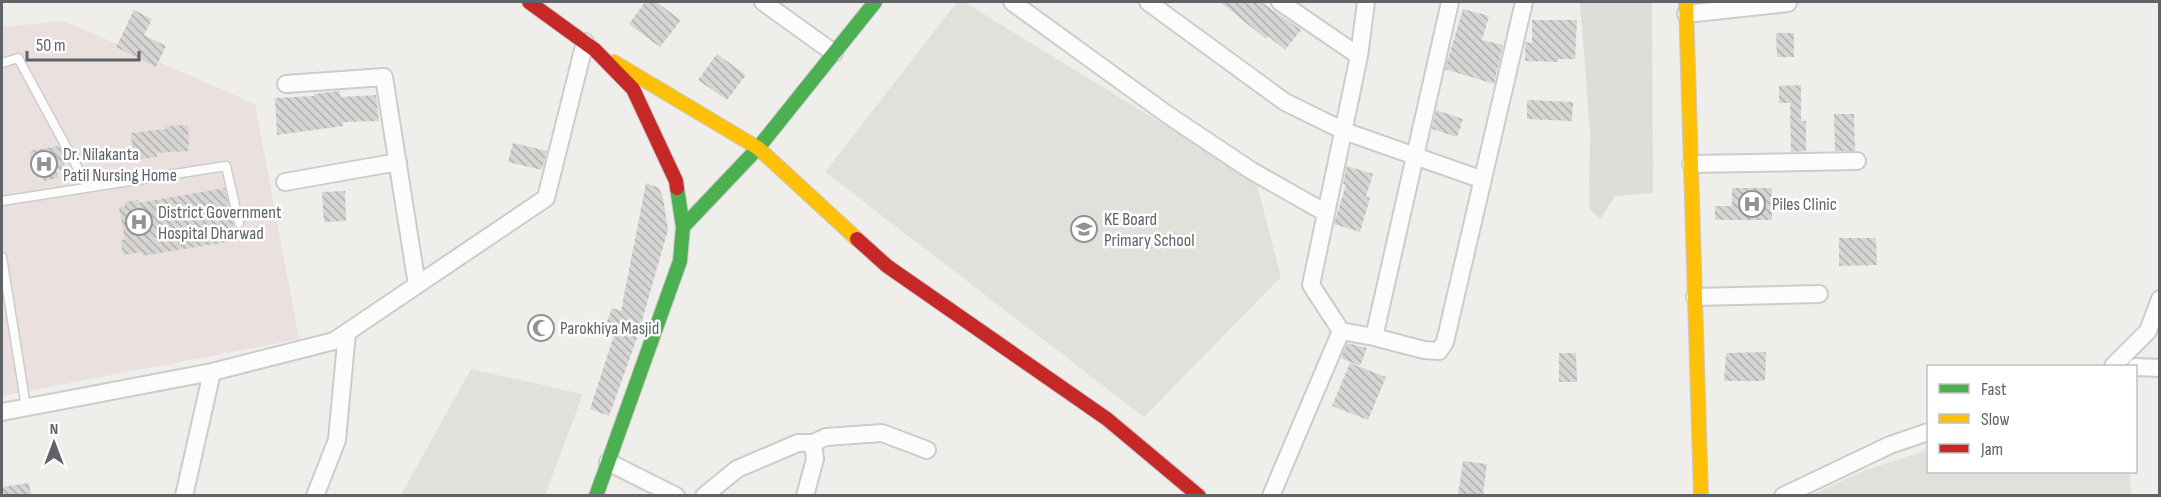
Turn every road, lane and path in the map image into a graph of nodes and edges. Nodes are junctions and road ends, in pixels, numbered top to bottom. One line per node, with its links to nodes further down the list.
1 (529, 2): 12 (main road)
2 (763, 2): 13 (street)
3 (875, 2): 13 (main road)
4 (1012, 2): 27 (street)
5 (1148, 2): 17 (street)
6 (1280, 2): 14 (street)
7 (1366, 2): 14 (street)
8 (1450, 2): 19 (street)
9 (1524, 2): 23 (street)
10 (1788, 3): 11 (street)
11 (1686, 8): 22 (main road)
12 (590, 46): 18 (main road); 29 (main road); 31 (street)
13 (834, 53): 18 (main road)
14 (1359, 56): 17 (street)
15 (2, 63): 25 (lane)
16 (286, 84): 21 (street)
17 (1344, 131): 19 (street); 27 (street)
18 (758, 148): 29 (main road); 54 (main road)
19 (1415, 156): 23 (street); 37 (street)
20 (1857, 161): 22 (street)
21 (398, 162): 24 (street); 31 (street)
22 (1691, 164): 33 (main road)
23 (1483, 180): 37 (street)
24 (285, 182)
25 (88, 187): 26 (lane); 28 (lane)
26 (2, 201)
27 (1326, 213): 35 (street)
28 (239, 224)
29 (683, 227): 47 (main road)
30 (2, 257): 42 (lane)
31 (417, 285): 36 (street)
32 (1819, 294): 33 (street)
33 (1695, 297): 56 (main road)
34 (2160, 299): 38 (street)
35 (1341, 331): 37 (street); 55 (street)
36 (347, 332): 41 (street); 49 (street)
37 (1374, 337)
38 (2121, 365)
39 (2137, 367): 40 (street)
40 (2160, 368)
41 (212, 372): 42 (street); 48 (street)
42 (26, 407): 43 (street)
43 (2, 412)
44 (1927, 433): 57 (street)
45 (813, 443): 46 (street); 52 (street); 53 (street)
46 (927, 450)
47 (608, 462): 50 (main road); 51 (street)
48 (184, 495)
49 (315, 495)
50 (596, 495)
51 (676, 495)
52 (704, 495)
53 (805, 495)
54 (1199, 495)
55 (1271, 495)
56 (1701, 495)
57 (1783, 495)

